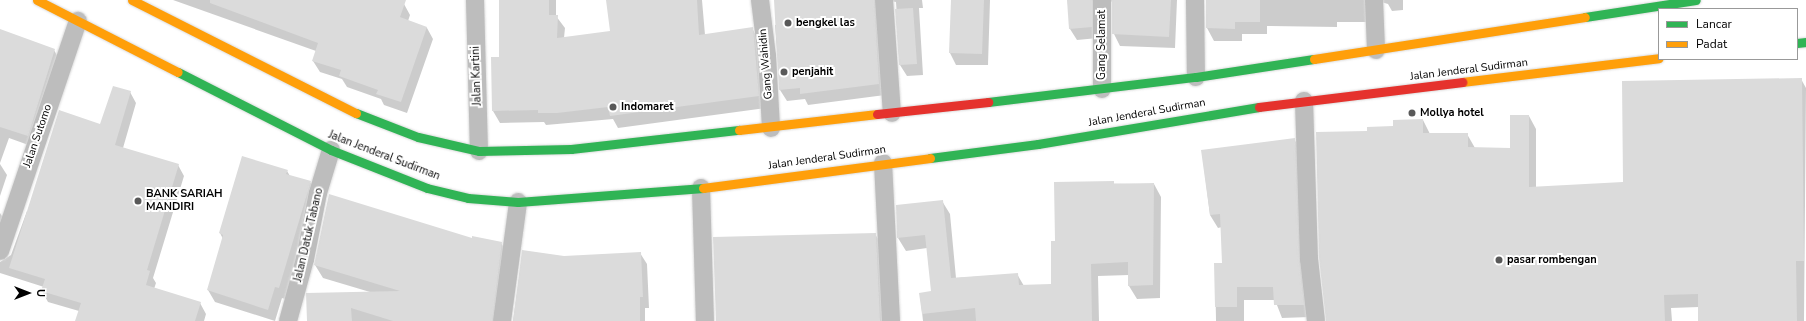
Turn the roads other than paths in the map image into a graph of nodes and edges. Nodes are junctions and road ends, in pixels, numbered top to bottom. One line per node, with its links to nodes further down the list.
1 (37, 0): 10 (main road, Jalan Jenderal Sudirman)
2 (132, 0): 19 (main road)
3 (475, 0): 19 (street, Jalan Kartini)
4 (760, 0): 17 (street, Gang Wahidin)
5 (884, 0): 16 (street)
6 (1102, 0): 14 (street, Gang Selamat)
7 (1195, 0): 13 (street)
8 (1374, 0): 11 (street)
9 (1696, 0): 11 (main road)
10 (78, 21): 18 (main road, Jalan Jenderal Sudirman); 23 (street, Jalan Sutomo)
11 (1376, 50): 13 (main road)
12 (1658, 58): 15 (main road, Jalan Jenderal Sudirman)
13 (1196, 77): 14 (main road)
14 (1102, 89): 16 (main road)
15 (1304, 101): 20 (main road, Jalan Jenderal Sudirman); 28 (street)
16 (892, 113): 17 (main road)
17 (771, 128): 19 (main road)
18 (331, 150): 22 (main road, Jalan Jenderal Sudirman); 24 (street, Jalan Datuk Tabano)
19 (479, 151)
20 (883, 163): 21 (main road, Jalan Jenderal Sudirman); 27 (street)
21 (701, 188): 22 (main road, Jalan Jenderal Sudirman); 26 (street)
22 (518, 202): 25 (street)
23 (0, 251)
24 (288, 321)
25 (502, 321)
26 (706, 321)
27 (891, 321)
28 (1316, 321)

